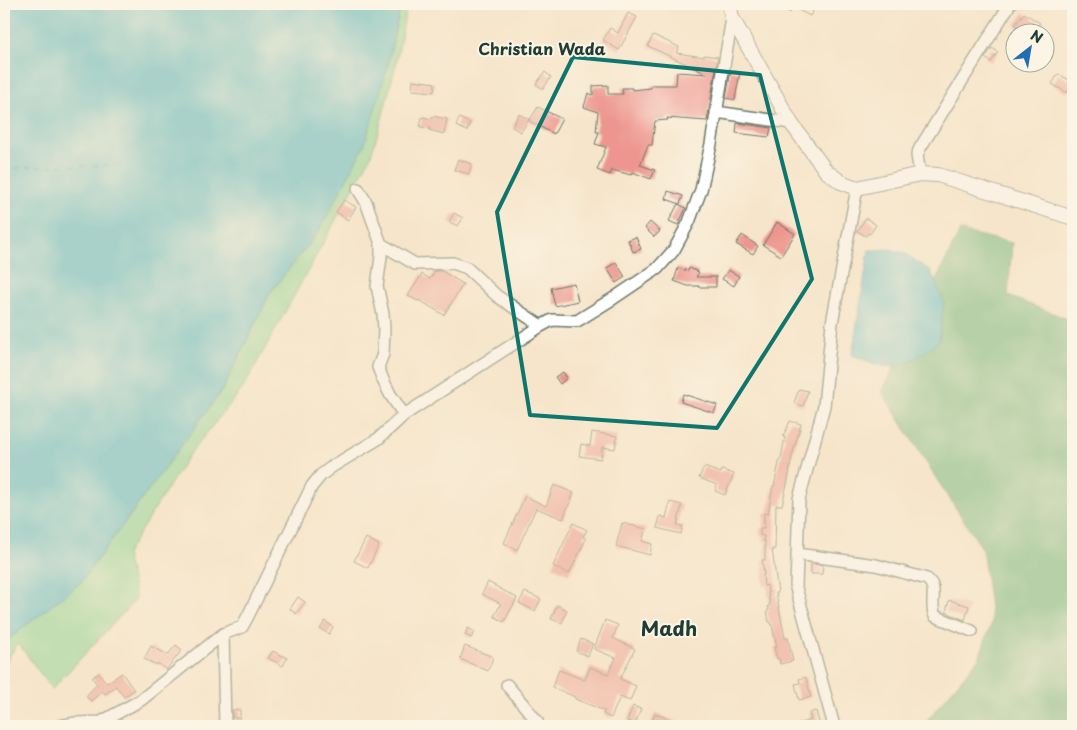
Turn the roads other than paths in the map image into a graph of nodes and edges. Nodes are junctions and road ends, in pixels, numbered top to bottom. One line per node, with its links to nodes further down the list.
1 (729, 4): 3 (street)
2 (1010, 4): 6 (street)
3 (732, 18): 4 (street); 5 (street)
4 (716, 112): 5 (street); 11 (street)
5 (791, 123): 7 (street)
6 (920, 174): 7 (street); 9 (street)
7 (857, 188): 13 (street)
8 (358, 189): 10 (street)
9 (1073, 218)
10 (381, 244): 11 (street); 12 (street)
11 (541, 326): 12 (street)
12 (404, 415): 15 (street)
13 (797, 554): 14 (street); 20 (street)
14 (972, 632)
15 (223, 634): 17 (street); 18 (street)
16 (507, 685): 19 (street)
17 (59, 726)
18 (225, 726)
19 (537, 726)
20 (834, 726)

